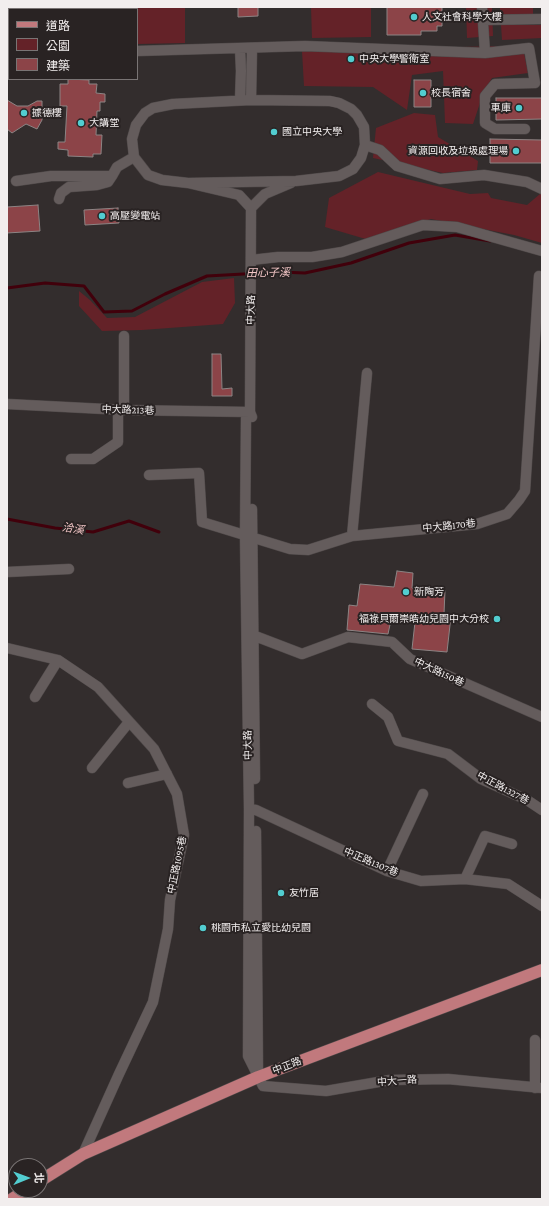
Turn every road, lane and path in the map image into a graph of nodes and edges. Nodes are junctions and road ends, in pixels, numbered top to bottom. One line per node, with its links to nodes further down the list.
1 (482, 7): 3 (street)
2 (542, 19): 3 (street)
3 (483, 20): 7 (street)
4 (240, 48): 5 (street); 6 (street); 8 (street)
5 (252, 48): 7 (street); 9 (street)
6 (138, 52)
7 (485, 52): 10 (street)
8 (240, 100): 9 (street); 12 (street)
9 (251, 100): 11 (street)
10 (525, 129)
11 (365, 145): 15 (street); 17 (street)
12 (134, 157): 13 (street); 16 (street)
13 (112, 176): 14 (street); 18 (street)
14 (16, 181)
15 (296, 181): 16 (street); 19 (street)
16 (188, 183): 19 (street)
17 (542, 189)
18 (59, 199)
19 (251, 208): 21 (street, 中大路)
20 (542, 251): 21 (street)
21 (251, 263): 27 (street, 中大路)
22 (539, 276): 30 (street, 中大路170巷)
23 (124, 336): 26 (street)
24 (368, 373): 30 (street)
25 (7, 404): 26 (street, 中大路213巷)
26 (121, 410): 27 (street, 中大路213巷); 28 (street)
27 (250, 412): 31 (street, 中大路)
28 (70, 459)
29 (149, 475): 31 (street, 中大路170巷)
30 (352, 536): 31 (street, 中大路170巷)
31 (249, 537): 34 (street, 中大路)
32 (69, 568): 33 (street)
33 (7, 572)
34 (251, 635): 39 (street, 中大路150巷); 45 (street, 中大路)
35 (7, 648): 36 (street, 中正路1095巷)
36 (58, 660): 37 (street); 40 (street, 中正路1095巷)
37 (35, 698)
38 (372, 704): 46 (street, 中正路1327巷)
39 (542, 717)
40 (129, 722): 41 (street); 42 (street, 中正路1095巷)
41 (92, 768)
42 (167, 774): 43 (street); 55 (street, 中正路1095巷)
43 (128, 783)
44 (423, 794): 48 (street)
45 (252, 810): 48 (street, 中正路1307巷); 53 (street, 中大路)
46 (542, 810)
47 (512, 844): 49 (street)
48 (387, 871): 49 (street, 中正路1307巷)
49 (465, 879): 50 (street, 中正路1307巷)
50 (542, 906)
51 (542, 970): 53 (main road, 中正路)
52 (535, 1040): 54 (street)
53 (258, 1077): 54 (street, 中大一路); 55 (main road, 中正路)
54 (539, 1088)
55 (83, 1154): 56 (main road, 中正路)
56 (48, 1176)

